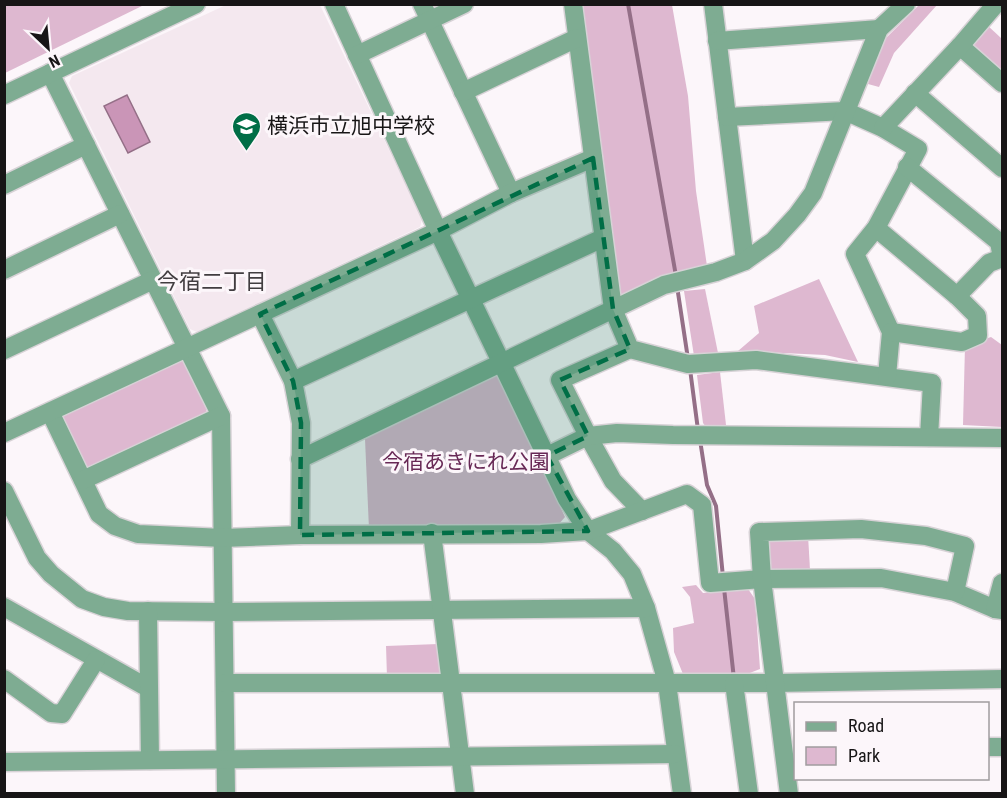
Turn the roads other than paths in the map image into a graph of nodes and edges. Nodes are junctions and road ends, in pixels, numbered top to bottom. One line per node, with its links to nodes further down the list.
1 (196, 4): 8 (street)
2 (334, 4): 14 (street)
3 (464, 4): 9 (street)
4 (573, 4): 11 (street)
5 (713, 4): 12 (street)
6 (906, 4): 10 (street)
7 (996, 4): 13 (street)
8 (166, 11): 15 (street)
9 (426, 13): 14 (street); 17 (street)
10 (879, 29): 12 (street); 20 (street)
11 (577, 38): 17 (street); 24 (street)
12 (717, 41): 21 (street)
13 (960, 46): 16 (street); 18 (street)
14 (357, 55): 31 (street)
15 (50, 73): 19 (street); 23 (street)
16 (1002, 83)
17 (463, 92): 28 (street)
18 (915, 93): 22 (street); 26 (street)
19 (4, 95)
20 (845, 111): 21 (street); 22 (street); 33 (street)
21 (727, 117): 33 (street)
22 (883, 129): 25 (street)
23 (86, 146): 27 (street); 29 (street)
24 (593, 158): 28 (street); 32 (street)
25 (907, 167): 30 (street); 36 (street)
26 (1002, 168)
27 (4, 185)
28 (511, 193): 31 (street)
29 (120, 214): 34 (street); 35 (street)
30 (876, 228): 36 (street); 40 (street)
31 (438, 231): 37 (street); 39 (street)
32 (603, 238): 37 (street); 38 (street)
33 (745, 261): 38 (street)
34 (4, 270)
35 (153, 280): 41 (street); 43 (street)
36 (957, 296): 40 (street)
37 (471, 298): 44 (street); 46 (street)
38 (613, 309): 42 (street); 44 (street)
39 (260, 314): 41 (street); 46 (street)
40 (891, 332): 45 (street)
41 (187, 348): 47 (street); 48 (street)
42 (630, 349): 45 (street); 50 (street)
43 (4, 350)
44 (502, 361): 53 (street); 54 (street)
45 (887, 376): 51 (street)
46 (293, 381): 54 (street)
47 (50, 412): 49 (street); 55 (street)
48 (221, 416): 55 (street); 61 (street)
49 (4, 433)
50 (588, 436): 51 (street); 53 (street); 57 (street)
51 (929, 437): 52 (street)
52 (1002, 438)
53 (547, 456): 58 (street)
54 (300, 459): 60 (street)
55 (83, 480): 61 (street)
56 (4, 491): 68 (street)
57 (642, 511): 58 (street); 62 (street)
58 (588, 531): 59 (street); 66 (street)
59 (432, 533): 60 (street); 69 (street)
60 (300, 535): 61 (street)
61 (223, 538): 70 (street)
62 (762, 579): 64 (street); 64 (street); 78 (street)
63 (1002, 583): 67 (street)
64 (955, 592): 67 (street)
65 (4, 607): 71 (street)
66 (646, 608): 69 (street); 74 (street)
67 (999, 609)
68 (148, 611): 70 (street); 79 (street)
69 (441, 611): 70 (street); 76 (street)
70 (225, 612): 75 (street)
71 (96, 660): 72 (street); 79 (street)
72 (4, 679)
73 (1002, 679): 78 (street)
74 (667, 682): 76 (street); 77 (street); 81 (street)
75 (225, 683): 76 (street); 83 (street)
76 (450, 683): 82 (street)
77 (734, 683): 78 (street); 89 (street)
78 (775, 683): 80 (street)
79 (148, 688): 84 (street)
80 (789, 750): 90 (street)
81 (675, 754): 82 (street); 88 (street)
82 (460, 755): 83 (street); 87 (street)
83 (226, 758): 84 (street); 86 (street)
84 (150, 759): 85 (street)
85 (4, 762)
86 (226, 794)
87 (465, 794)
88 (682, 794)
89 (749, 794)
90 (789, 794)

